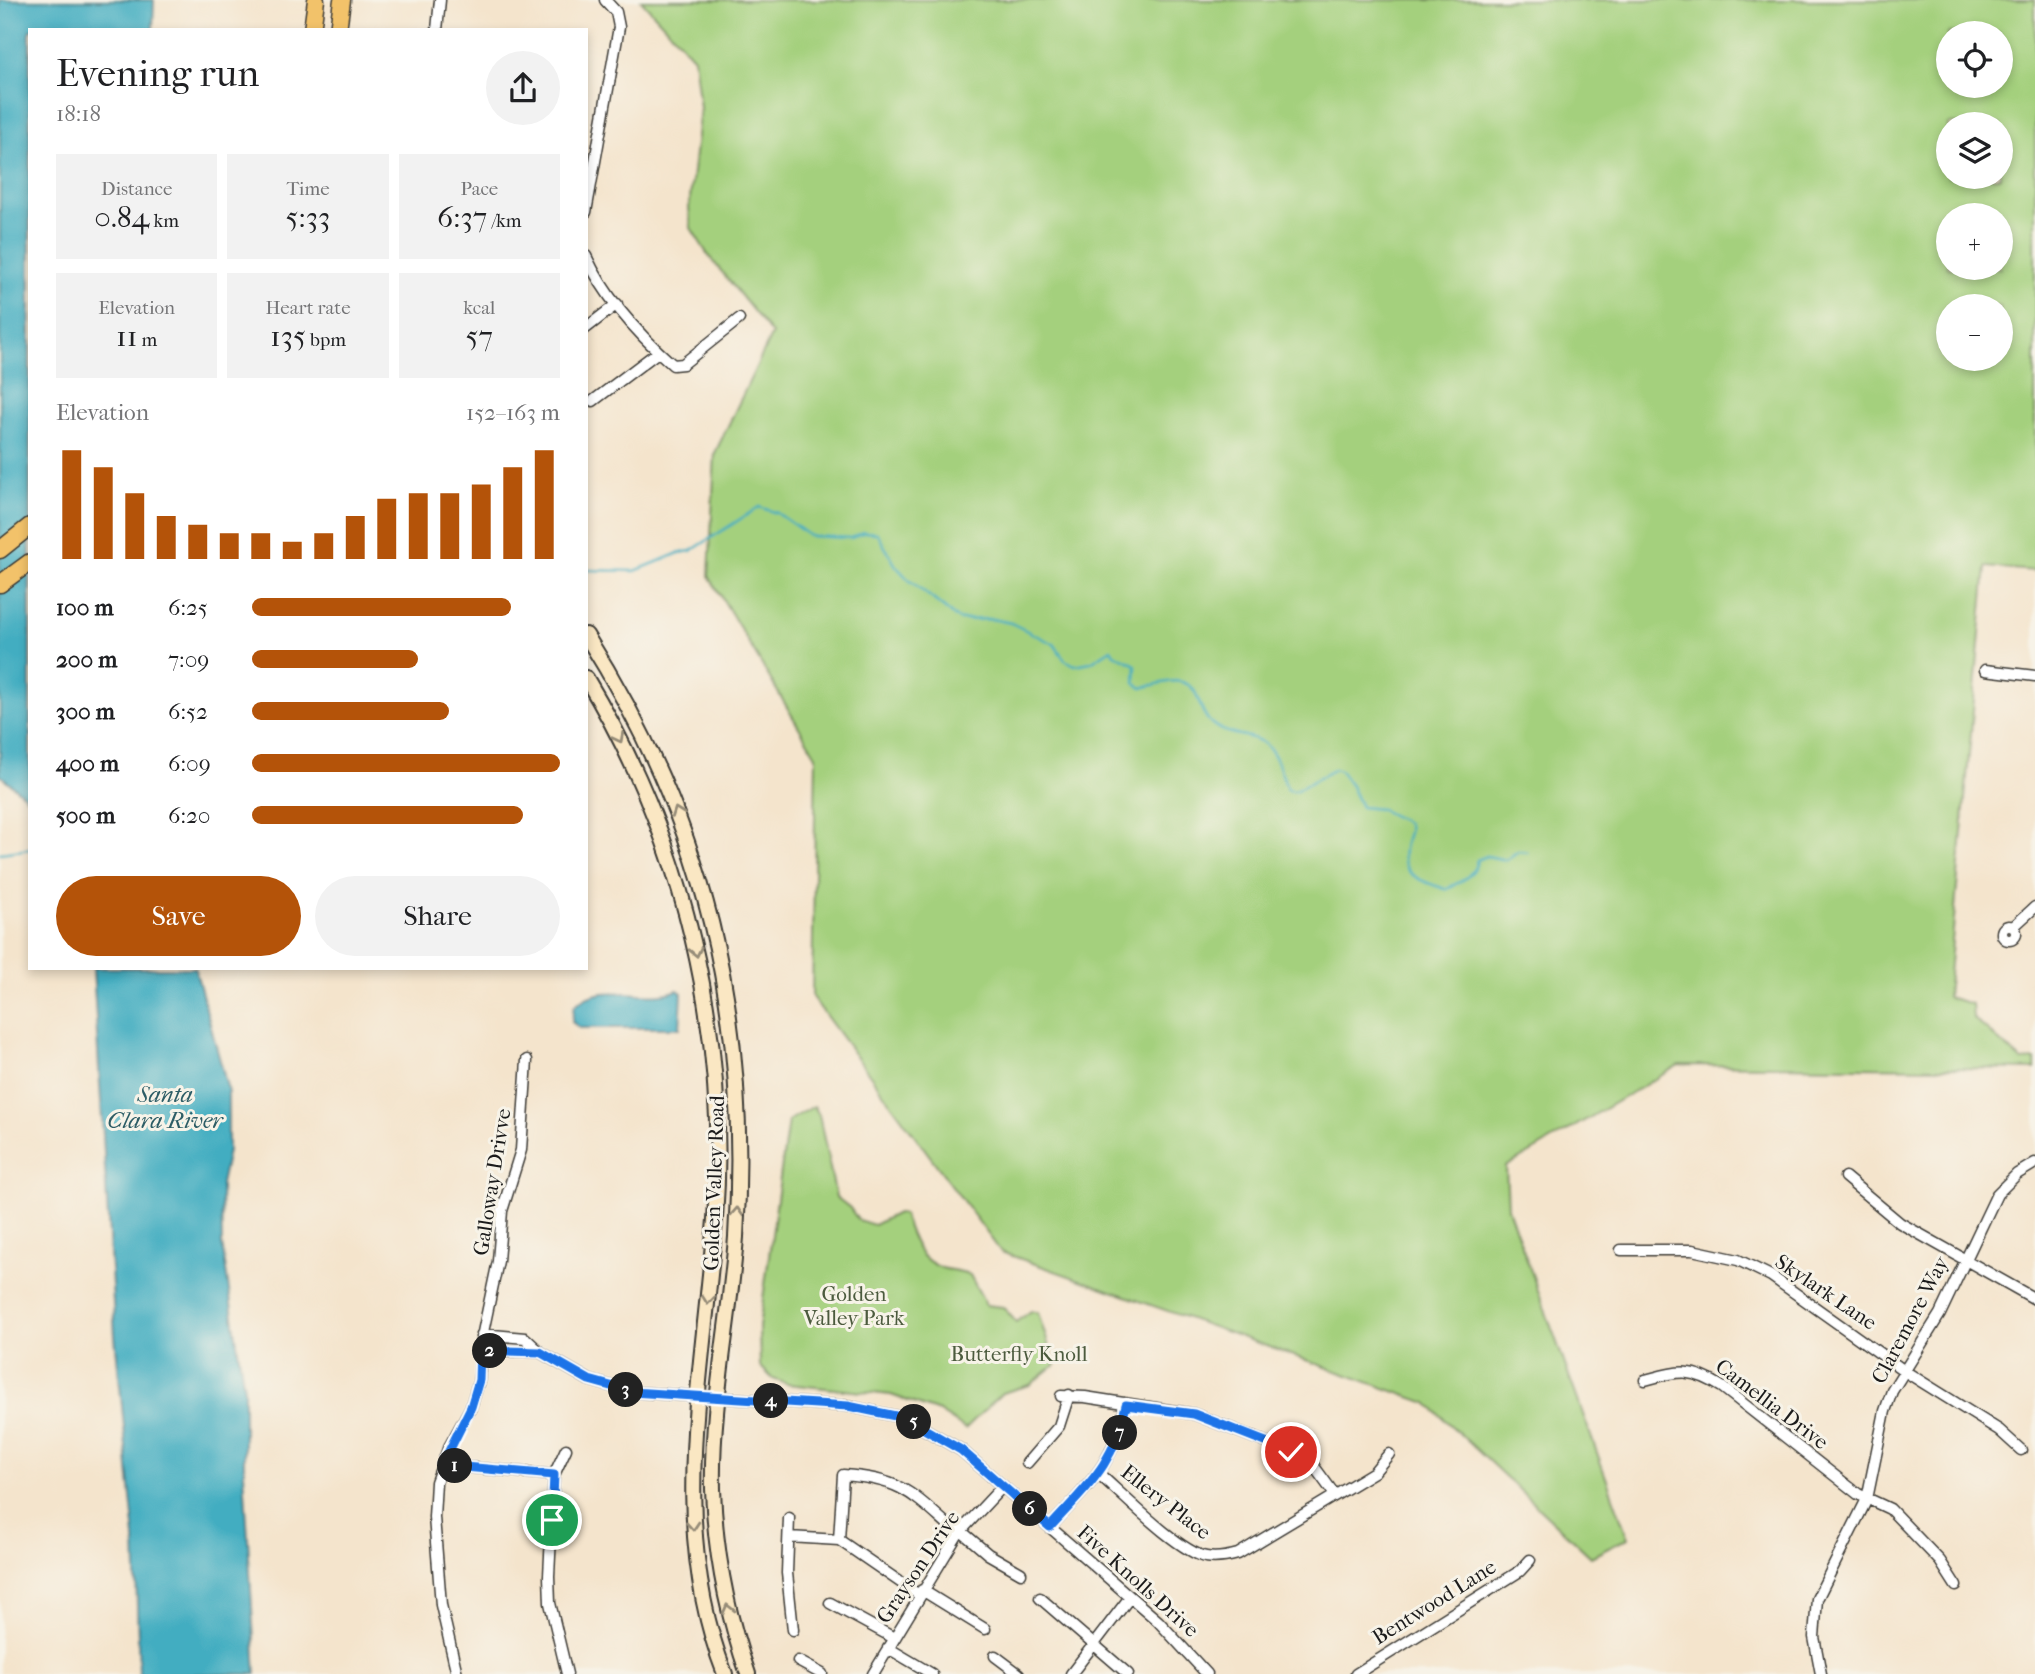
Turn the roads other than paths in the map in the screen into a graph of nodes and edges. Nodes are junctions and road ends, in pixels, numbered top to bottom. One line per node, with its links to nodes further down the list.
1 (316, 0): 5 (main road)
2 (342, 0): 6 (main road)
3 (440, 0): 7 (street)
4 (605, 0): 8 (street)
5 (312, 28)
6 (338, 28)
7 (438, 28)
8 (588, 201)
9 (588, 260): 10 (street)
10 (617, 304): 12 (street); 13 (street)
11 (740, 319): 13 (street)
12 (588, 326)
13 (658, 352): 14 (street)
14 (593, 401)
15 (28, 528): 16 (main road)
16 (0, 550)
17 (28, 563): 18 (main road)
18 (0, 584)
19 (588, 638): 37 (main road, Golden Valley Road, one-way to 19)
20 (1985, 670): 21 (street)
21 (2035, 676)
22 (588, 682): 36 (main road, Golden Valley Road, one-way to 36)
23 (2035, 907): 24 (street)
24 (2013, 927)
25 (527, 1060): 31 (street, Galloway Drivve)
26 (2035, 1163): 29 (street, Claremore Way)
27 (1846, 1177): 29 (street)
28 (1621, 1250): 34 (street, Skylark Lane)
29 (1964, 1260): 30 (street); 34 (street, Claremore Way)
30 (2035, 1299)
31 (482, 1334): 32 (street, Galloway Drivve); 33 (street, Five Knolls Drive)
32 (480, 1350): 33 (street); 43 (street, Galloway Drivve)
33 (540, 1352): 36 (street, Five Knolls Drive)
34 (1906, 1372): 40 (street, Skylark Lane); 48 (street, Claremore Way)
35 (1645, 1380): 48 (street, Camellia Drive)
36 (698, 1397): 37 (street, Five Knolls Drive); 70 (main road, Golden Valley Road, one-way to 70)
37 (720, 1399): 46 (street, Five Knolls Drive); 71 (main road, Golden Valley Road, one-way to 37)
38 (1126, 1405): 42 (street); 44 (street); 47 (street)
39 (566, 1449): 45 (street)
40 (2021, 1450)
41 (1389, 1454): 47 (street, Ellery Place)
42 (1027, 1463)
43 (442, 1465): 45 (street); 68 (street, Galloway Drivve)
44 (1098, 1474): 47 (street, Ellery Place); 50 (street)
45 (554, 1475): 69 (street)
46 (1003, 1486): 50 (street, Five Knolls Drive); 51 (street, Grayson Drive)
47 (1335, 1495)
48 (1867, 1499): 56 (street, Camellia Drive); 80 (street, Claremore Way)
49 (789, 1518): 52 (street)
50 (1050, 1527): 58 (street, Five Knolls Drive)
51 (960, 1533): 53 (street); 55 (street); 57 (street, Grayson Drive)
52 (789, 1537): 53 (street); 62 (street)
53 (839, 1540): 57 (street)
54 (1530, 1560): 79 (street, Bentwood Lane)
55 (1021, 1573)
56 (1956, 1586)
57 (920, 1593): 61 (street); 63 (street, Grayson Drive)
58 (1130, 1597): 64 (street); 78 (street, Five Knolls Drive)
59 (1040, 1598): 64 (street)
60 (831, 1603): 63 (street)
61 (985, 1629)
62 (793, 1630)
63 (894, 1638): 65 (street, Grayson Drive)
64 (1092, 1644): 76 (street); 77 (street)
65 (888, 1648): 73 (street, Grayson Drive); 74 (street)
66 (995, 1656): 75 (street)
67 (798, 1661): 72 (street)
68 (457, 1674)
69 (567, 1674)
70 (725, 1674)
71 (748, 1674)
72 (822, 1674)
73 (873, 1674)
74 (932, 1674)
75 (1019, 1674)
76 (1071, 1674)
77 (1128, 1674)
78 (1207, 1674)
79 (1356, 1674)
80 (1821, 1674)

